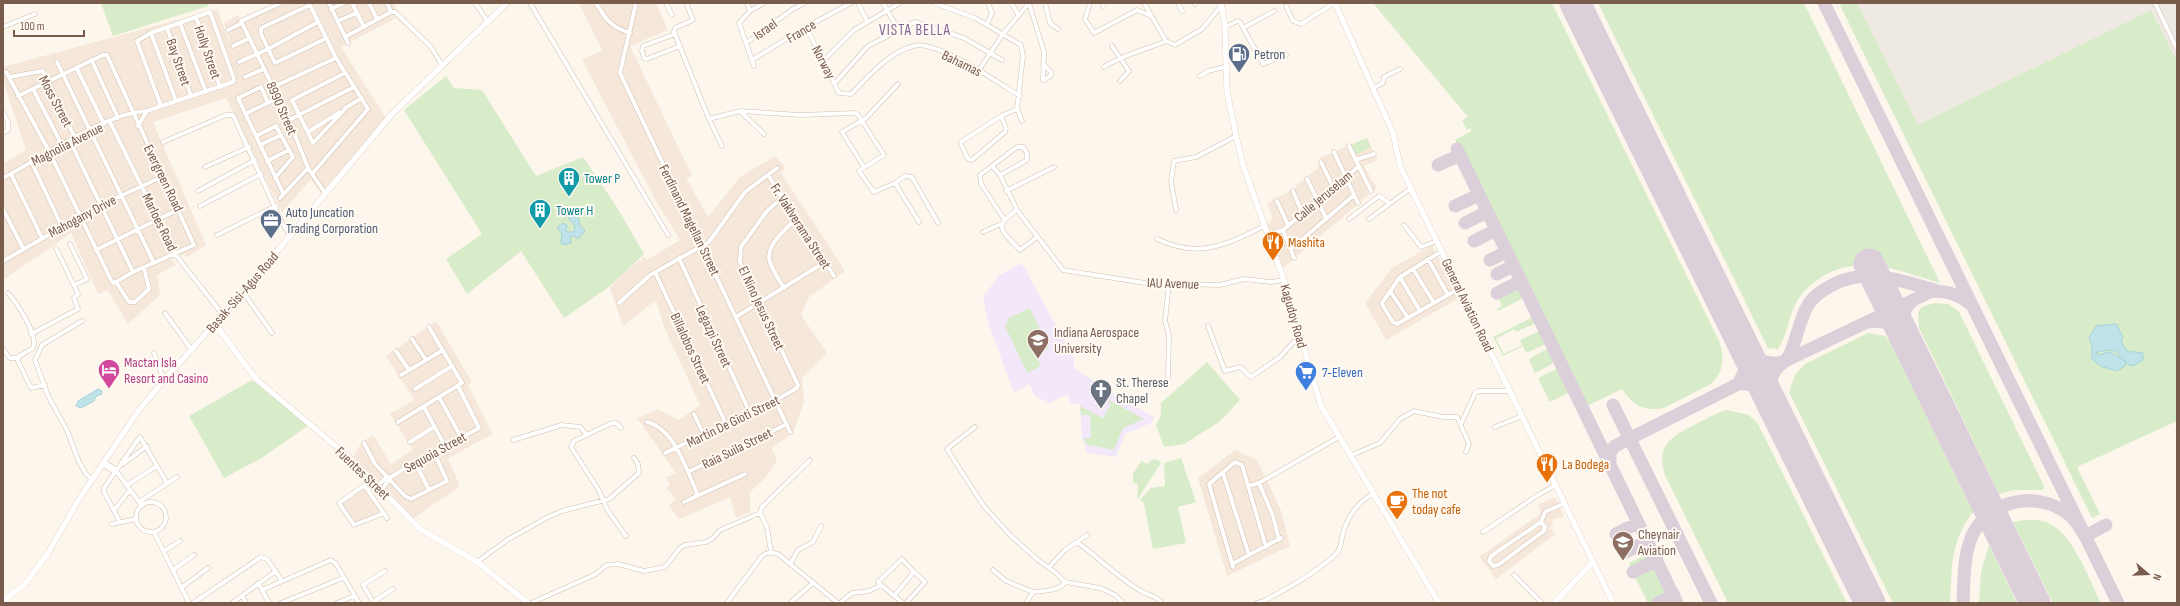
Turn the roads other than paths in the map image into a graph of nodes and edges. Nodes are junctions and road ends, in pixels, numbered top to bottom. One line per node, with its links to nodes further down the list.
1 (282, 3): 49 (street)
2 (329, 3): 34 (street)
3 (344, 3): 34 (street)
4 (352, 3): 39 (street)
5 (369, 3): 46 (street)
6 (387, 3): 40 (street)
7 (475, 3): 51 (street)
8 (507, 3): 51 (street, Basak-Sisi-Agus Road)
9 (530, 3): 225 (street)
10 (596, 3): 64 (street)
11 (636, 3): 64 (street, Ferdinand Magellan Street)
12 (666, 3): 43 (street)
13 (686, 3): 65 (street)
14 (747, 3): 35 (street)
15 (764, 3): 35 (street)
16 (805, 3): 72 (street, Israel)
17 (851, 3): 56 (street, France)
18 (858, 3): 48 (street)
19 (883, 3): 36 (street)
20 (900, 3): 36 (street)
21 (934, 3): 53 (street)
22 (988, 3): 53 (street)
23 (1011, 3): 42 (street)
24 (1029, 3): 42 (street); 89 (street)
25 (1045, 3): 61 (street)
26 (1090, 3): 44 (street)
27 (1144, 3): 44 (street)
28 (1178, 3): 37 (street)
29 (1335, 3): 33 (street); 111 (street, General Aviation Road)
30 (2154, 3): 77 (street)
31 (310, 4): 50 (street); 76 (street)
32 (1221, 4): 57 (street, Kagudoy Road); 70 (street)
33 (1286, 6)
34 (331, 9): 47 (street)
35 (750, 11): 72 (street)
36 (887, 11): 48 (street); 60 (street)
37 (1182, 11)
38 (1274, 11): 59 (street)
39 (356, 12): 47 (street); 55 (street)
40 (391, 12): 46 (street); 90 (street)
41 (35, 14): 54 (street)
42 (1018, 14): 66 (street)
43 (672, 15)
44 (1151, 16): 70 (street)
45 (196, 17): 52 (street); 108 (street, Holly Street); 108 (street, Magnolia Avenue)
46 (377, 19): 55 (street)
47 (338, 21): 67 (street)
48 (867, 21): 84 (street)
49 (242, 22): 62 (street); 68 (street, 8990 Street)
50 (318, 22): 69 (street); 76 (street)
51 (488, 22): 90 (street, Basak-Sisi-Agus Road)
52 (180, 23): 58 (street); 113 (street)
53 (987, 24): 66 (street)
54 (3, 26)
55 (364, 27): 67 (street)
56 (806, 27): 83 (street, France); 84 (street, Norway)
57 (1225, 27): 59 (street); 93 (street, Kagudoy Road)
58 (167, 28): 63 (street); 116 (street, Bay Street)
59 (1243, 28): 80 (street)
60 (898, 29): 78 (street); 106 (street)
61 (1058, 29)
62 (228, 30)
63 (151, 33): 120 (street); 122 (street)
64 (630, 33): 234 (street, Ferdinand Magellan Street)
65 (674, 34): 74 (street); 74 (street)
66 (1003, 34): 78 (street); 117 (street)
67 (345, 37): 71 (street)
68 (250, 38): 73 (street); 79 (street, 8990 Street)
69 (326, 38): 76 (street); 81 (street)
70 (1166, 41): 82 (street)
71 (348, 43)
72 (746, 43): 83 (street)
73 (233, 46)
74 (680, 46): 133 (street)
75 (1112, 46): 82 (street)
76 (268, 49): 79 (street)
77 (2177, 49)
78 (990, 53): 85 (street); 97 (street)
79 (258, 55): 88 (street); 95 (street, 8990 Street)
80 (1286, 55)
81 (336, 58): 99 (street); 109 (street)
82 (1119, 58): 92 (street); 104 (street)
83 (752, 60): 91 (street)
84 (824, 60): 106 (street, Norway)
85 (1002, 60)
86 (92, 61): 94 (street); 128 (street, Evergreen Road); 132 (street)
87 (57, 62): 100 (street)
88 (239, 62)
89 (1043, 64)
90 (442, 65): 190 (street, Basak-Sisi-Agus Road)
91 (754, 66)
92 (1104, 67)
93 (1225, 67): 101 (street); 146 (street, Kagudoy Road)
94 (77, 69): 100 (street); 138 (street)
95 (264, 69): 103 (street); 109 (street, 8990 Street)
96 (1400, 69): 111 (street)
97 (979, 70): 114 (street, Bahamas); 117 (street, Bahamas)
98 (6, 72): 102 (street)
99 (345, 73): 110 (street); 130 (street)
100 (63, 75): 105 (street); 140 (street)
101 (1200, 76)
102 (9, 77): 105 (street, Moss Street); 115 (street)
103 (245, 77)
104 (1120, 81)
105 (48, 82): 112 (street); 147 (street, Moss Street)
106 (834, 83): 114 (street, Norway)
107 (898, 84): 135 (street)
108 (220, 87): 113 (street, Magnolia Avenue)
109 (273, 87): 118 (street, 8990 Street)
110 (354, 87): 119 (street); 130 (street)
111 (1373, 88): 184 (street, General Aviation Road)
112 (33, 89): 115 (street); 150 (street)
113 (206, 92): 116 (street, Magnolia Avenue)
114 (845, 95)
115 (18, 96): 156 (street)
116 (191, 96): 120 (street, Magnolia Avenue)
117 (1020, 96): 124 (street)
118 (278, 98): 121 (street); 134 (street, 8990 Street)
119 (362, 98): 123 (street); 173 (street)
120 (176, 101): 122 (street, Magnolia Avenue)
121 (268, 103): 129 (street); 129 (street)
122 (161, 106): 125 (street, Magnolia Avenue)
123 (346, 108): 141 (street); 141 (street)
124 (1017, 109): 131 (street); 136 (street)
125 (147, 111): 128 (street, Magnolia Avenue); 139 (street)
126 (740, 111): 133 (street); 135 (street); 143 (street)
127 (3, 112): 142 (street)
128 (133, 112): 132 (street, Magnolia Avenue); 139 (street, Evergreen Road)
129 (245, 114): 145 (street)
130 (300, 115): 134 (street); 141 (street)
131 (1001, 116): 131 (street)
132 (118, 118): 137 (street, Magnolia Avenue)
133 (709, 119): 152 (street)
134 (289, 120): 169 (street, 8990 Street)
135 (862, 120): 166 (street); 166 (street)
136 (1022, 121)
137 (110, 122): 138 (street, Magnolia Avenue); 182 (street, Marloes Road)
138 (104, 124): 140 (street, Magnolia Avenue)
139 (138, 126): 176 (street, Evergreen Road)
140 (90, 131): 147 (street, Magnolia Avenue); 191 (street)
141 (308, 132)
142 (3, 133)
143 (764, 134)
144 (281, 135): 145 (street); 151 (street); 155 (street)
145 (256, 136): 151 (street)
146 (1236, 136): 205 (street); 219 (street, Kagudoy Road)
147 (75, 138): 148 (street, Magnolia Avenue)
148 (70, 141): 150 (street, Magnolia Avenue); 199 (street)
149 (164, 142): 154 (street)
150 (62, 145): 156 (street, Magnolia Avenue)
151 (260, 145): 161 (street)
152 (722, 146)
153 (1349, 146): 160 (street)
154 (249, 148): 159 (street); 165 (street)
155 (289, 150): 161 (street); 179 (street)
156 (49, 151): 162 (street, Magnolia Avenue); 207 (street)
157 (1334, 152): 177 (street)
158 (1374, 154): 160 (street)
159 (255, 160): 172 (street); 186 (street)
160 (1355, 160): 168 (street)
161 (267, 161): 179 (street)
162 (31, 162): 171 (street, Magnolia Avenue); 220 (street)
163 (1321, 162): 183 (street)
164 (992, 166): 175 (street); 175 (street); 212 (street)
165 (205, 167)
166 (864, 167): 181 (street)
167 (1054, 167): 185 (street)
168 (1358, 167): 177 (street, Calle Jeruselam); 188 (street)
169 (308, 168): 173 (street, 8990 Street); 189 (street)
170 (777, 168): 174 (street)
171 (11, 174): 178 (street, Magnolia Avenue); 229 (street)
172 (261, 174): 200 (street); 201 (street)
173 (312, 174): 190 (street, 8990 Street)
174 (768, 175): 193 (street, Fr. Vaklverama Street); 234 (street)
175 (1000, 175): 185 (street)
176 (164, 176): 182 (street, Mahogany Drive); 203 (street, Evergreen Road)
177 (1345, 177): 183 (street, Calle Jeruselam); 192 (street)
178 (3, 178)
179 (275, 178): 189 (street)
180 (1307, 178): 195 (street)
181 (895, 183): 214 (street); 215 (street)
182 (142, 185): 191 (street, Mahogany Drive); 211 (street, Marloes Road)
183 (1333, 187): 195 (street, Calle Jeruselam)
184 (1411, 188): 198 (street); 232 (street, General Aviation Road)
185 (1006, 190): 204 (street)
186 (198, 191)
187 (1292, 191): 206 (street)
188 (1371, 191)
189 (283, 193): 194 (street)
190 (325, 193): 224 (street, Basak-Sisi-Agus Road)
191 (121, 195): 199 (street, Mahogany Drive); 221 (street)
192 (1354, 195): 197 (street); 209 (street)
193 (783, 197): 208 (street, Fr. Vaklverama Street); 265 (street, El Nino Jesus Street)
194 (280, 198)
195 (1318, 200): 206 (street, Calle Jeruselam); 209 (street)
196 (1277, 201): 217 (street)
197 (1358, 203)
198 (1389, 203): 210 (street); 213 (street)
199 (101, 205): 207 (street, Mahogany Drive); 230 (street)
200 (200, 206)
201 (276, 206): 224 (street); 227 (street)
202 (3, 209): 235 (street)
203 (179, 209): 211 (street); 240 (street, Evergreen Road)
204 (1017, 210): 212 (street); 228 (street)
205 (1176, 210)
206 (1302, 213): 217 (street, Calle Jeruselam)
207 (79, 217): 220 (street, Mahogany Drive); 238 (street)
208 (798, 218): 246 (street, Fr. Vaklverama Street); 258 (street)
209 (1326, 218): 237 (street)
210 (1370, 218)
211 (158, 219): 221 (street); 240 (street, Marloes Road)
212 (1004, 219): 216 (street)
213 (1350, 219)
214 (919, 222)
215 (938, 223)
216 (1001, 224): 223 (street); 228 (street)
217 (1288, 225): 222 (street, Calle Jeruselam)
218 (1404, 225): 232 (street)
219 (1264, 226): 226 (street, Kagudoy Road); 231 (street)
220 (62, 227): 229 (street, Mahogany Drive)
221 (138, 229): 230 (street); 247 (street)
222 (1283, 230): 226 (street, Calle Jeruselam); 237 (street)
223 (983, 232)
224 (290, 235): 261 (street, Basak-Sisi-Agus Road)
225 (668, 235)
226 (1268, 235): 254 (street, Kagudoy Road)
227 (217, 236)
228 (1037, 237): 256 (street, IAU Avenue)
229 (42, 238): 235 (street, Mahogany Drive)
230 (118, 239): 238 (street); 250 (street)
231 (1157, 240)
232 (1437, 241): 239 (street, General Aviation Road)
233 (70, 244): 257 (street)
234 (703, 246): 242 (street); 270 (street, Ferdinand Magellan Street)
235 (23, 248): 245 (street, Mahogany Drive)
236 (56, 248): 257 (street)
237 (1291, 249): 243 (street)
238 (96, 250): 255 (street)
239 (1442, 251): 244 (street); 259 (street, General Aviation Road)
240 (175, 254): 247 (street); 269 (street, Marloes Road)
241 (3, 255): 245 (street)
242 (679, 258): 251 (street); 300 (street, Legazpi Street)
243 (1294, 258)
244 (1428, 259): 249 (street); 263 (street)
245 (4, 260)
246 (825, 262): 252 (street, Fr. Vaklverama Street); 258 (street)
247 (154, 263): 248 (street)
248 (144, 267): 250 (street); 255 (street)
249 (1413, 269): 253 (street); 266 (street)
250 (133, 272): 255 (street)
251 (655, 272): 264 (street); 305 (street, Billalobos Street)
252 (834, 276)
253 (1400, 277): 260 (street); 267 (street)
254 (1284, 280): 256 (street, IAU Avenue); 278 (street, Kagudoy Road)
255 (116, 282)
256 (1170, 284): 290 (street)
257 (74, 285): 277 (street)
258 (784, 288): 265 (street)
259 (1460, 288): 263 (street); 296 (street, General Aviation Road)
260 (1390, 291): 271 (street); 271 (street)
261 (243, 292): 269 (street, Basak-Sisi-Agus Road); 276 (street)
262 (8, 293): 277 (street)
263 (1448, 295): 266 (street)
264 (620, 303)
265 (760, 303): 270 (street); 293 (street, El Nino Jesus Street)
266 (1434, 303): 267 (street)
267 (1420, 311): 271 (street)
268 (164, 313): 281 (street)
269 (223, 315): 273 (street, Basak-Sisi-Agus Road)
270 (736, 317): 298 (street, Ferdinand Magellan Street)
271 (1408, 318)
272 (82, 320): 292 (street)
273 (215, 324): 281 (street, Basak-Sisi-Agus Road); 340 (street, Fuentes Street)
274 (1208, 326): 278 (street)
275 (429, 327): 283 (street)
276 (272, 333)
277 (31, 334): 285 (street)
278 (1300, 335): 315 (street, Kagudoy Road)
279 (412, 338): 286 (street)
280 (3, 349): 285 (street)
281 (191, 349): 291 (street, Basak-Sisi-Agus Road)
282 (396, 350): 288 (street)
283 (443, 350): 286 (street); 287 (street)
284 (154, 352): 291 (street)
285 (18, 358): 292 (street)
286 (426, 360): 288 (street)
287 (452, 366): 294 (street); 295 (street)
288 (409, 370): 289 (street)
289 (400, 375)
290 (1168, 377)
291 (165, 379): 330 (street, Basak-Sisi-Agus Road)
292 (45, 385): 339 (street)
293 (798, 385): 298 (street, Martin De Gioti Street)
294 (458, 386): 297 (street); 316 (street, Sequoia Street)
295 (414, 389)
296 (1510, 391): 302 (street, General Aviation Road); 307 (street)
297 (439, 397): 299 (street); 316 (street)
298 (776, 400): 300 (street, Martin De Gioti Street); 306 (street, Ferdinand Magellan Street)
299 (424, 407): 303 (street); 308 (street)
300 (750, 413): 305 (street, Martin De Gioti Street)
301 (694, 414): 314 (street)
302 (1522, 416): 310 (street); 346 (street, General Aviation Road)
303 (398, 422)
304 (647, 422): 322 (street)
305 (726, 424): 314 (street, Martin De Gioti Street)
306 (786, 424): 312 (street, Ferdinand Magellan Street); 334 (street, Raia Suila Street)
307 (1461, 424): 324 (street); 326 (street)
308 (434, 427): 318 (street); 321 (street)
309 (975, 427): 381 (street)
310 (1495, 427)
311 (621, 428): 313 (street)
312 (790, 432)
313 (587, 435): 317 (street); 352 (street)
314 (704, 435): 322 (street, Martin De Gioti Street)
315 (1339, 437): 326 (street, Kagudoy Road); 342 (street)
316 (461, 438): 321 (street, Sequoia Street)
317 (513, 440)
318 (410, 442)
319 (364, 443): 338 (street)
320 (147, 446): 331 (street); 331 (street); 332 (street)
321 (445, 446): 323 (street, Sequoia Street)
322 (676, 448): 325 (street, Martin De Gioti Street); 334 (street)
323 (434, 452): 329 (street, Sequoia Street); 349 (street)
324 (1466, 452)
325 (665, 453)
326 (1352, 455): 350 (street, Kagudoy Road)
327 (634, 458): 352 (street)
328 (810, 460): 357 (street)
329 (415, 462): 338 (street, Sequoia Street); 349 (street)
330 (103, 463): 333 (street); 339 (street, Basak-Sisi-Agus Road)
331 (121, 465): 333 (street)
332 (157, 466): 341 (street); 343 (street)
333 (116, 472): 343 (street); 356 (street)
334 (688, 472): 351 (street)
335 (1223, 473): 345 (street); 377 (street); 377 (street)
336 (745, 474): 351 (street)
337 (177, 477): 341 (street)
338 (389, 478): 347 (street, Sequoia Street); 349 (street)
339 (92, 480): 402 (street, Basak-Sisi-Agus Road)
340 (372, 480): 344 (street); 347 (street, Fuentes Street)
341 (167, 483): 355 (street)
342 (1259, 483): 345 (street); 372 (street)
343 (126, 485): 348 (street)
344 (365, 486): 358 (street); 358 (street)
345 (1248, 486): 372 (street)
346 (1556, 486): 354 (street, General Aviation Road); 366 (street)
347 (379, 488): 378 (street, Fuentes Street)
348 (130, 490): 355 (street); 356 (street)
349 (429, 490)
350 (1374, 494): 420 (street); 421 (street, Kagudoy Road)
351 (698, 496): 353 (street)
352 (603, 500): 368 (street); 378 (street)
353 (684, 502)
354 (1565, 503): 362 (street); 379 (street, General Aviation Road)
355 (141, 504): 359 (street); 365 (street)
356 (114, 510): 361 (street)
357 (760, 513): 375 (street); 413 (street)
358 (382, 514): 360 (street)
359 (136, 518): 361 (street); 365 (street)
360 (387, 518)
361 (120, 522): 363 (street)
362 (1541, 522): 369 (street); 373 (street)
363 (112, 524)
364 (821, 526): 380 (street)
365 (154, 532): 374 (street)
366 (1483, 532)
367 (1087, 535): 371 (street)
368 (626, 536)
369 (1516, 539): 373 (street); 373 (street)
370 (180, 541): 374 (street)
371 (1077, 542): 381 (street); 419 (street)
372 (1266, 547): 377 (street)
373 (1522, 548)
374 (164, 552): 383 (street)
375 (771, 552): 380 (street); 414 (street)
376 (194, 555): 383 (street)
377 (1249, 555)
378 (477, 562): 413 (street, Fuentes Street)
379 (1593, 562): 423 (street); 424 (street, General Aviation Road)
380 (790, 564): 393 (street)
381 (1049, 567): 391 (street)
382 (208, 568): 395 (street)
383 (173, 570): 395 (street)
384 (993, 570): 398 (street)
385 (276, 571): 390 (street); 392 (street); 406 (street)
386 (385, 571): 403 (street)
387 (914, 572): 394 (street); 401 (street); 416 (street)
388 (1514, 575): 422 (street)
389 (343, 578): 390 (street); 400 (street); 410 (street)
390 (282, 581): 397 (street)
391 (1064, 582): 398 (street); 418 (street)
392 (258, 583): 397 (street); 399 (street)
393 (813, 583): 404 (street); 415 (street)
394 (881, 585): 401 (street); 404 (street)
395 (181, 588): 405 (street)
396 (393, 588): 403 (street)
397 (262, 590): 409 (street)
398 (1033, 592): 417 (street)
399 (242, 596): 407 (street); 408 (street)
400 (354, 596): 411 (street); 412 (street)
401 (894, 596): 416 (street)
402 (3, 601)
403 (373, 602)
404 (836, 602)
405 (189, 603)
406 (193, 603)
407 (232, 603)
408 (246, 603)
409 (269, 603)
410 (280, 603)
411 (337, 603)
412 (358, 603)
413 (530, 603)
414 (727, 603)
415 (790, 603)
416 (905, 603)
417 (1026, 603)
418 (1123, 603)
419 (1162, 603)
420 (1257, 603)
421 (1439, 603)
422 (1542, 603)
423 (1554, 603)
424 (1613, 603)

